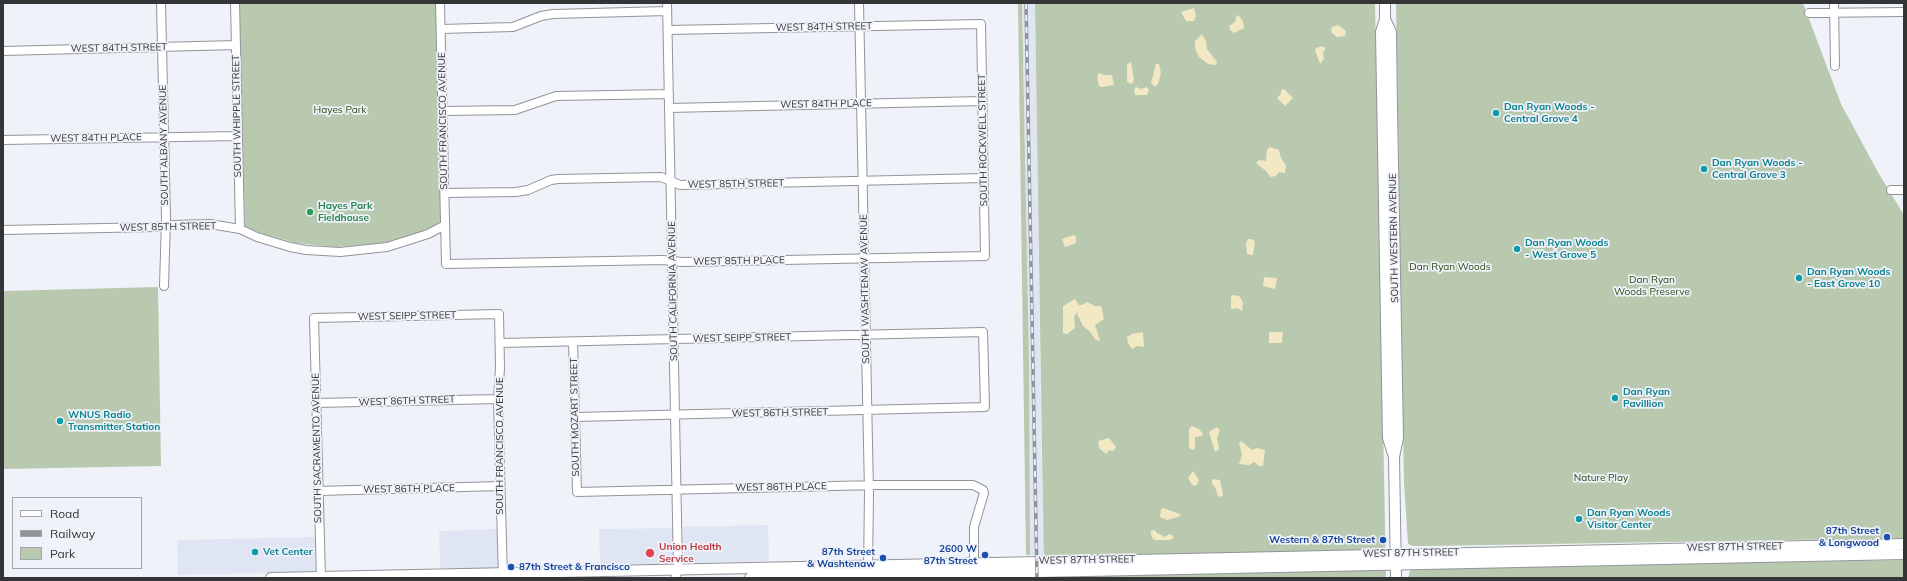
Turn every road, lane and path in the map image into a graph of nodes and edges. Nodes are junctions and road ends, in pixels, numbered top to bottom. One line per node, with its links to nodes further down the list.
1 (161, 3): 16 (street, SOUTH ALBANY AVENUE)
2 (235, 3): 15 (street, SOUTH WHIPPLE STREET)
3 (440, 3): 13 (street, SOUTH FRANCISCO AVENUE)
4 (859, 3): 12 (street, SOUTH WASHTENAW AVENUE)
5 (1385, 3): 60 (main road, SOUTH WESTERN AVENUE)
6 (1834, 3): 10 (street)
7 (667, 7): 13 (street); 14 (street, SOUTH CALIFORNIA AVENUE)
8 (1904, 12): 10 (street)
9 (1809, 13): 10 (street)
10 (1834, 13): 18 (street)
11 (981, 24): 12 (street, WEST 84TH STREET); 20 (street, SOUTH ROCKWELL STREET)
12 (859, 26): 14 (street, WEST 84TH STREET); 21 (street, SOUTH WASHTENAW AVENUE)
13 (441, 29): 23 (street, SOUTH FRANCISCO AVENUE)
14 (668, 30): 19 (street, SOUTH CALIFORNIA AVENUE)
15 (236, 45): 16 (street, WEST 84TH STREET); 24 (street, SOUTH WHIPPLE STREET)
16 (162, 47): 17 (street, WEST 84TH STREET); 25 (street, SOUTH ALBANY AVENUE)
17 (3, 51)
18 (1835, 66)
19 (669, 94): 22 (street, SOUTH CALIFORNIA AVENUE); 23 (street)
20 (982, 100): 21 (street, WEST 84TH PLACE); 27 (street, SOUTH ROCKWELL STREET)
21 (861, 104): 22 (street, WEST 84TH PLACE); 28 (street, SOUTH WASHTENAW AVENUE)
22 (669, 108): 29 (street, SOUTH CALIFORNIA AVENUE)
23 (443, 111): 32 (street, SOUTH FRANCISCO AVENUE)
24 (238, 136): 25 (street, WEST 84TH PLACE); 35 (street, SOUTH WHIPPLE STREET)
25 (164, 137): 26 (street, WEST 84TH PLACE); 34 (street, SOUTH ALBANY AVENUE)
26 (3, 140)
27 (983, 178): 28 (street, WEST 85TH STREET); 37 (street, SOUTH ROCKWELL STREET)
28 (862, 180): 29 (street, WEST 85TH STREET); 38 (street, SOUTH WASHTENAW AVENUE)
29 (671, 181): 32 (street, WEST 85TH STREET); 39 (street, SOUTH CALIFORNIA AVENUE)
30 (1892, 190): 31 (street)
31 (1904, 190)
32 (445, 193): 33 (street, SOUTH FRANCISCO AVENUE)
33 (445, 225): 35 (street, WEST 85TH STREET); 40 (street, SOUTH FRANCISCO AVENUE)
34 (165, 226): 35 (street, WEST 85TH STREET); 36 (street, WEST 85TH STREET); 41 (street, SOUTH ALBANY AVENUE)
35 (240, 229)
36 (3, 230)
37 (985, 256): 38 (street, WEST 85TH PLACE)
38 (864, 258): 39 (street, WEST 85TH PLACE); 44 (street, SOUTH WASHTENAW AVENUE)
39 (672, 261): 40 (street, WEST 85TH PLACE); 45 (street, SOUTH CALIFORNIA AVENUE)
40 (446, 264)
41 (164, 286)
42 (499, 314): 43 (street, WEST SEIPP STREET); 47 (street, SOUTH FRANCISCO AVENUE)
43 (314, 318): 49 (street, SOUTH SACRAMENTO AVENUE)
44 (866, 335): 45 (street, WEST SEIPP STREET); 50 (street, WEST SEIPP STREET); 51 (street, SOUTH WASHTENAW AVENUE)
45 (674, 340): 46 (street, WEST SEIPP STREET); 52 (street, SOUTH CALIFORNIA AVENUE)
46 (573, 342): 47 (street, WEST SEIPP STREET); 53 (street, SOUTH MOZART STREET)
47 (500, 343): 48 (street, SOUTH FRANCISCO AVENUE)
48 (498, 399): 49 (street, WEST 86TH STREET); 55 (street, SOUTH FRANCISCO AVENUE)
49 (316, 404): 56 (street, SOUTH SACRAMENTO AVENUE)
50 (985, 407): 51 (street, WEST 86TH STREET)
51 (867, 411): 52 (street, WEST 86TH STREET); 54 (street, SOUTH WASHTENAW AVENUE)
52 (675, 415): 53 (street, WEST 86TH STREET); 57 (street, SOUTH CALIFORNIA AVENUE)
53 (576, 417): 58 (street, SOUTH MOZART STREET)
54 (869, 485): 57 (street, WEST 86TH PLACE); 62 (street, WEST 86TH PLACE); 66 (street, SOUTH WASHTENAW AVENUE)
55 (500, 486): 56 (street, WEST 86TH PLACE); 70 (street, SOUTH FRANCISCO AVENUE)
56 (318, 490): 72 (street, SOUTH SACRAMENTO AVENUE)
57 (677, 490): 58 (street, WEST 86TH PLACE); 67 (street, SOUTH CALIFORNIA AVENUE)
58 (577, 492)
59 (1904, 544): 60 (main road, WEST 87TH STREET)
60 (1395, 553): 62 (main road, WEST 87TH STREET); 64 (main road, SOUTH WESTERN AVENUE)
61 (1904, 554): 64 (main road, WEST 87TH STREET)
62 (974, 562): 63 (main road, WEST 87TH STREET)
63 (931, 564): 66 (main road, WEST 87TH STREET); 68 (main road)
64 (1396, 564): 69 (main road, WEST 87TH STREET); 78 (main road, SOUTH WESTERN AVENUE)
65 (851, 565): 66 (main road, WEST 87TH STREET); 67 (main road, WEST 87TH STREET); 73 (street)
66 (868, 565): 71 (street, SOUTH WASHTENAW AVENUE)
67 (676, 574): 70 (main road, WEST 87TH STREET)
68 (931, 574): 69 (main road, WEST 87TH STREET); 71 (main road, WEST 87TH STREET)
69 (1029, 575)
70 (503, 576): 72 (main road, WEST 87TH STREET)
71 (869, 576): 73 (main road, WEST 87TH STREET)
72 (321, 577): 75 (main road, WEST 87TH STREET)
73 (851, 577): 77 (main road, WEST 87TH STREET)
74 (271, 578): 75 (main road, WEST 87TH STREET)
75 (307, 578)
76 (750, 578): 77 (main road, WEST 87TH STREET)
77 (762, 578)
78 (1396, 578)

